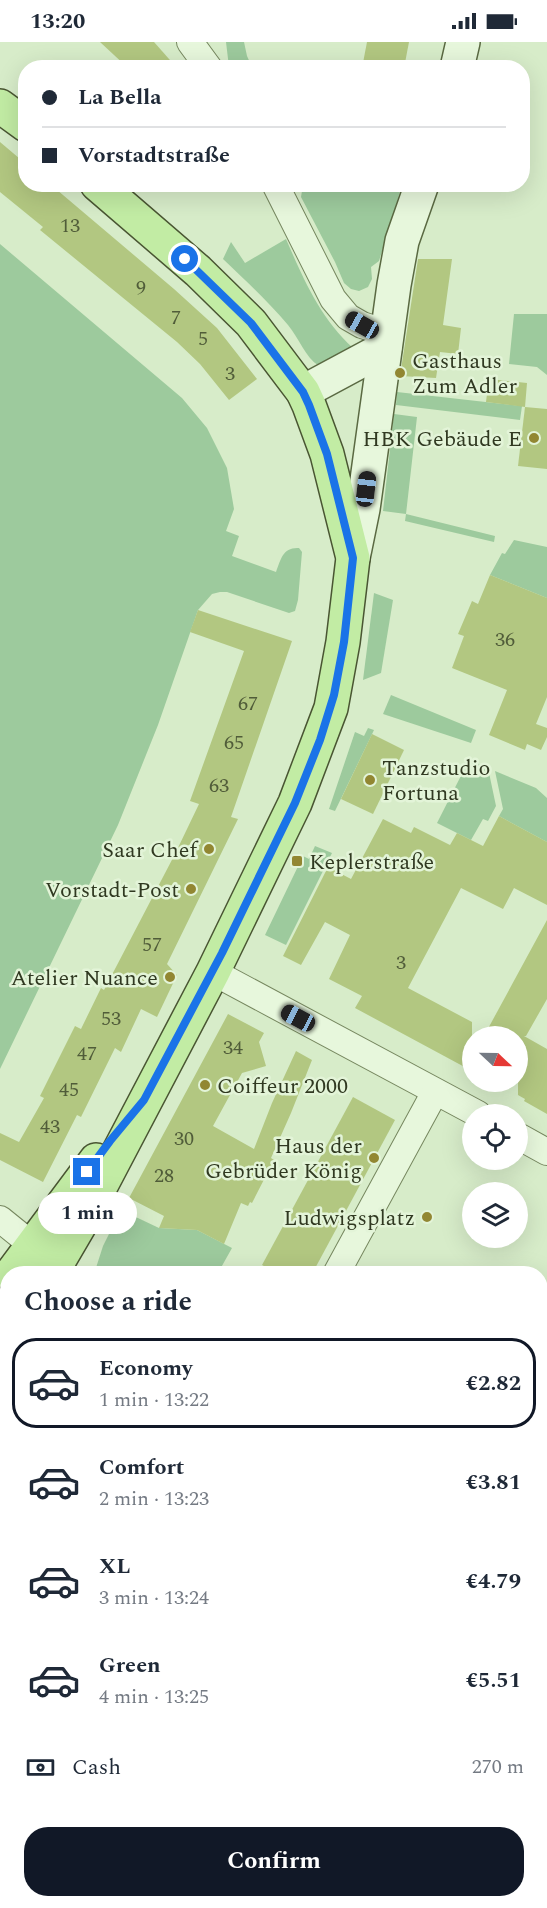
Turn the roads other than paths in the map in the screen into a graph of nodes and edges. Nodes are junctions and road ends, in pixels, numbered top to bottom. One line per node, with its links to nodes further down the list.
1 (190, 42): 2 (street)
2 (206, 58)
3 (0, 106): 4 (main road)
4 (18, 119)
5 (106, 192): 9 (main road)
6 (278, 192): 8 (street)
7 (419, 192): 8 (main road)
8 (386, 340): 9 (main road); 10 (main road)
9 (303, 392): 10 (main road)
10 (353, 558): 11 (main road)
11 (213, 972): 12 (street); 17 (main road)
12 (435, 1092): 13 (street); 18 (street)
13 (462, 1106)
14 (528, 1142): 15 (street)
15 (547, 1152)
16 (0, 1219): 17 (street)
17 (47, 1261)
18 (340, 1266)

